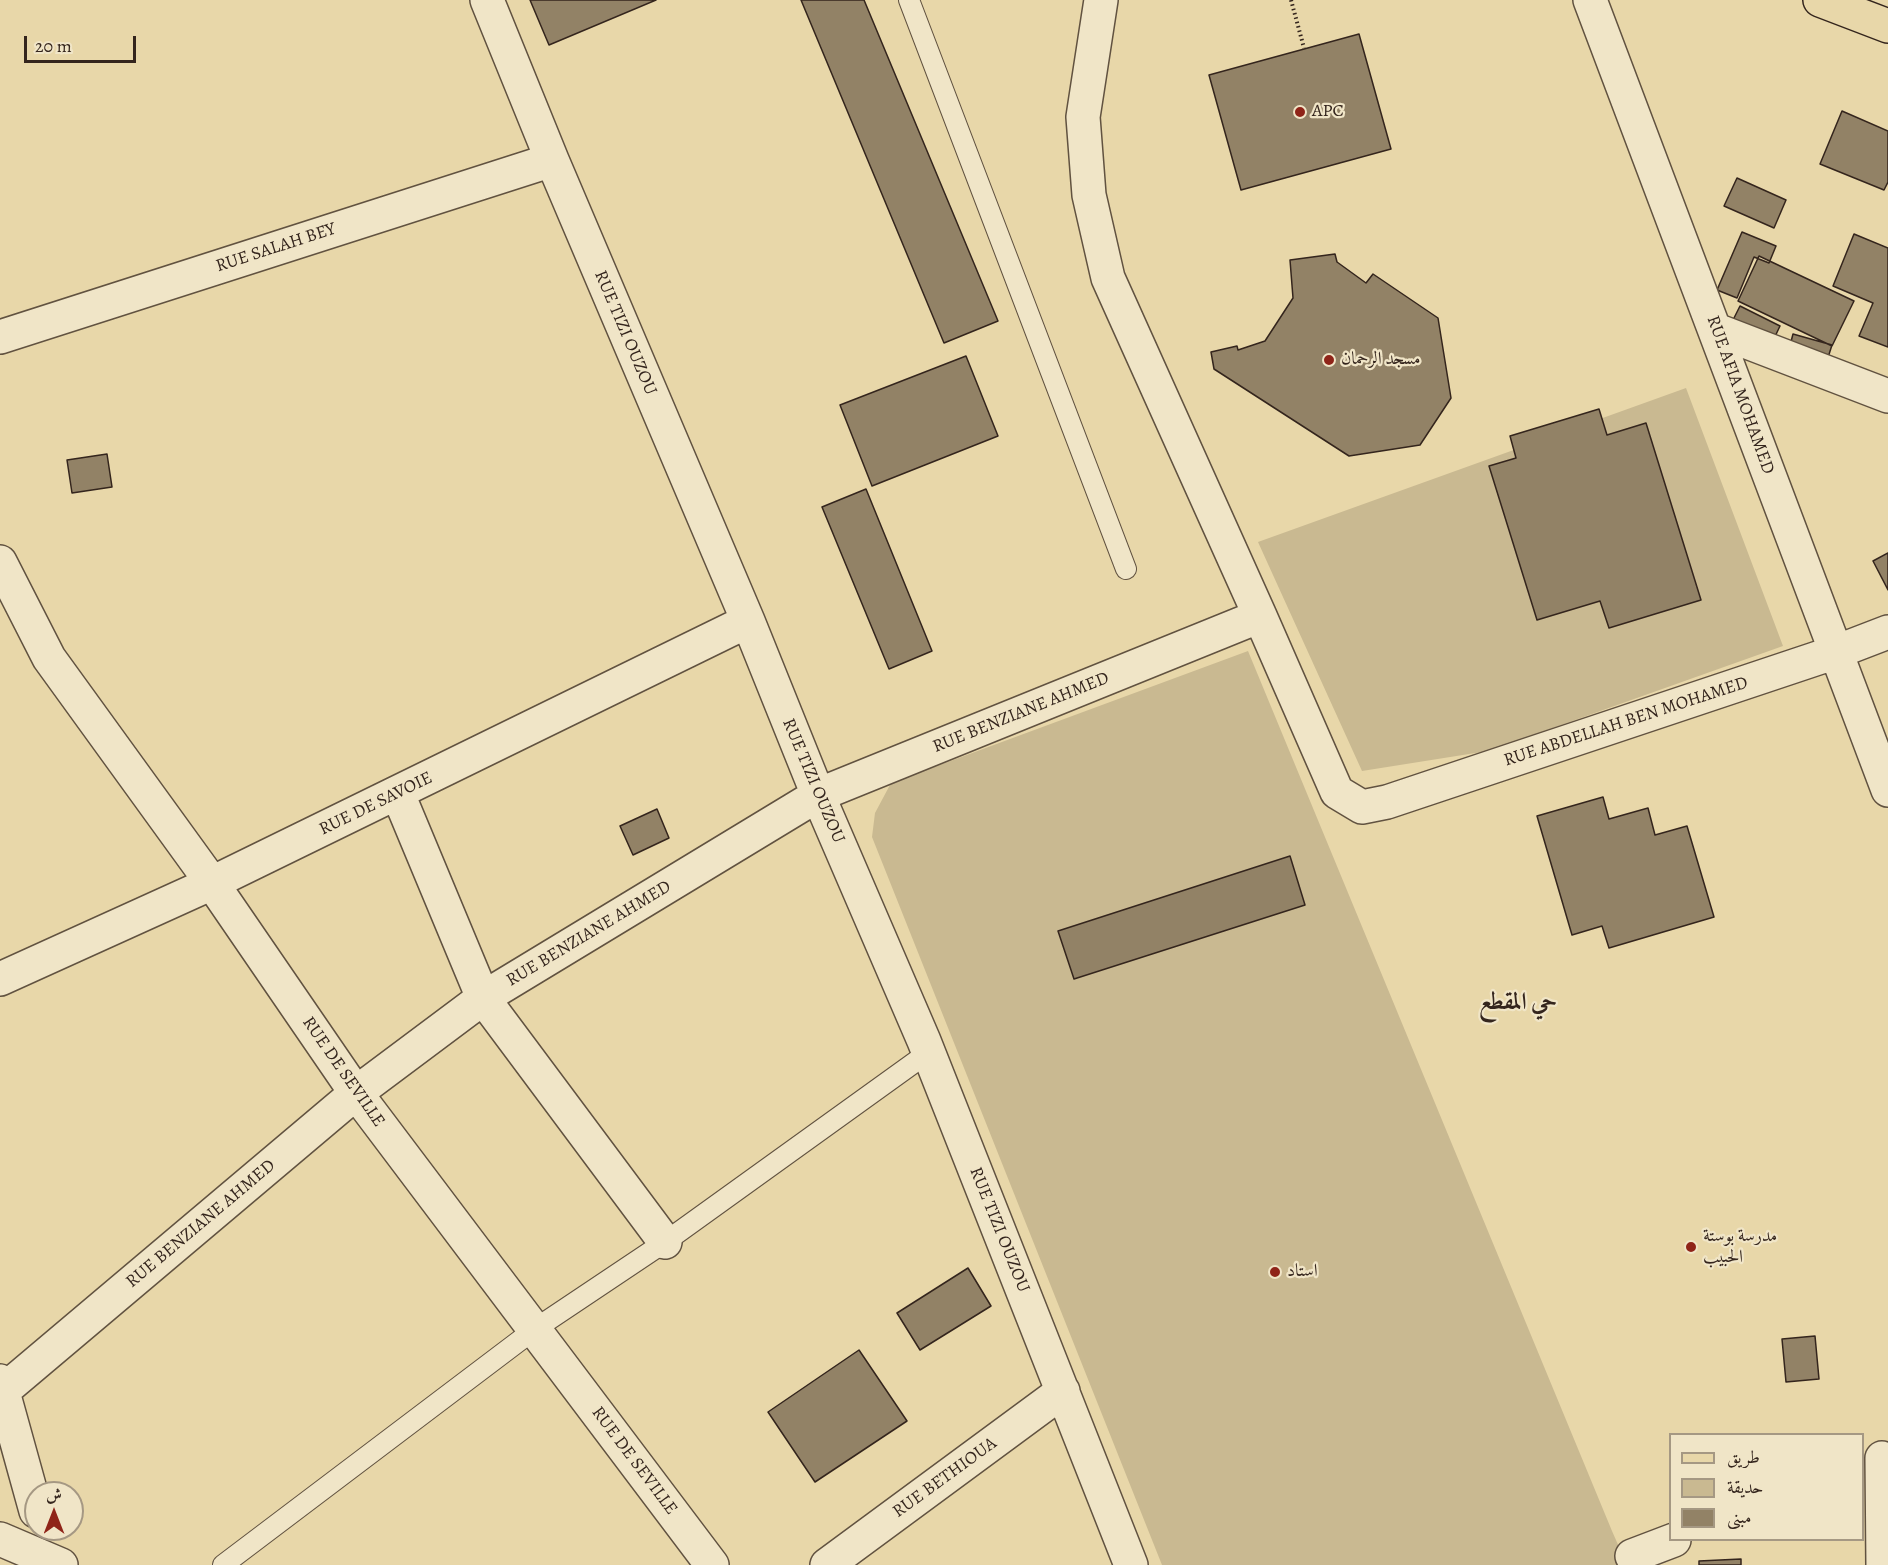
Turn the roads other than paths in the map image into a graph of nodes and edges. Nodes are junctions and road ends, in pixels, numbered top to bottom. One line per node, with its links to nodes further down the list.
1 (487, 0): 7 (street, RUE TIZI OUZOU)
2 (909, 0): 12 (lane)
3 (1101, 0): 13 (street)
4 (1590, 0): 8 (street, RUE AFIA MOHAMED)
5 (1820, 0): 6 (main road)
6 (1888, 26)
7 (552, 160): 9 (street, RUE SALAH BEY); 14 (street, RUE TIZI OUZOU)
8 (1716, 330): 10 (street); 16 (street, RUE AFIA MOHAMED)
9 (0, 337)
10 (1888, 396)
11 (0, 562): 20 (street, RUE DE SEVILLE)
12 (1126, 569)
13 (1260, 616): 16 (street, RUE ABDELLAH BEN MOHAMED); 19 (street, RUE BENZIANE AHMED)
14 (748, 621): 18 (street, RUE DE SAVOIE); 19 (street, RUE TIZI OUZOU)
15 (1888, 632): 16 (street, RUE ABDELLAH BEN MOHAMED)
16 (1836, 652): 17 (street, RUE AFIA MOHAMED)
17 (1888, 790)
18 (398, 794): 20 (street, RUE DE SAVOIE); 22 (street)
19 (818, 795): 22 (street, RUE BENZIANE AHMED); 23 (street, RUE TIZI OUZOU)
20 (212, 884): 21 (street, RUE DE SAVOIE); 24 (street, RUE DE SEVILLE)
21 (0, 979)
22 (483, 998): 24 (street, RUE BENZIANE AHMED); 25 (street)
23 (928, 1052): 25 (lane); 28 (street, RUE TIZI OUZOU)
24 (356, 1093): 26 (street, RUE DE SEVILLE); 27 (street, RUE BENZIANE AHMED)
25 (665, 1242): 26 (lane)
26 (535, 1329): 35 (lane); 36 (street, RUE DE SEVILLE)
27 (2, 1386): 30 (street)
28 (1063, 1391): 37 (street, RUE BETHIOUA); 38 (street, RUE TIZI OUZOU)
29 (1878, 1459): 39 (street)
30 (28, 1481)
31 (0, 1539): 33 (street)
32 (1669, 1541): 34 (street)
33 (50, 1551)
34 (1632, 1556)
35 (223, 1565)
36 (712, 1565)
37 (827, 1565)
38 (1131, 1565)
39 (1883, 1565)

